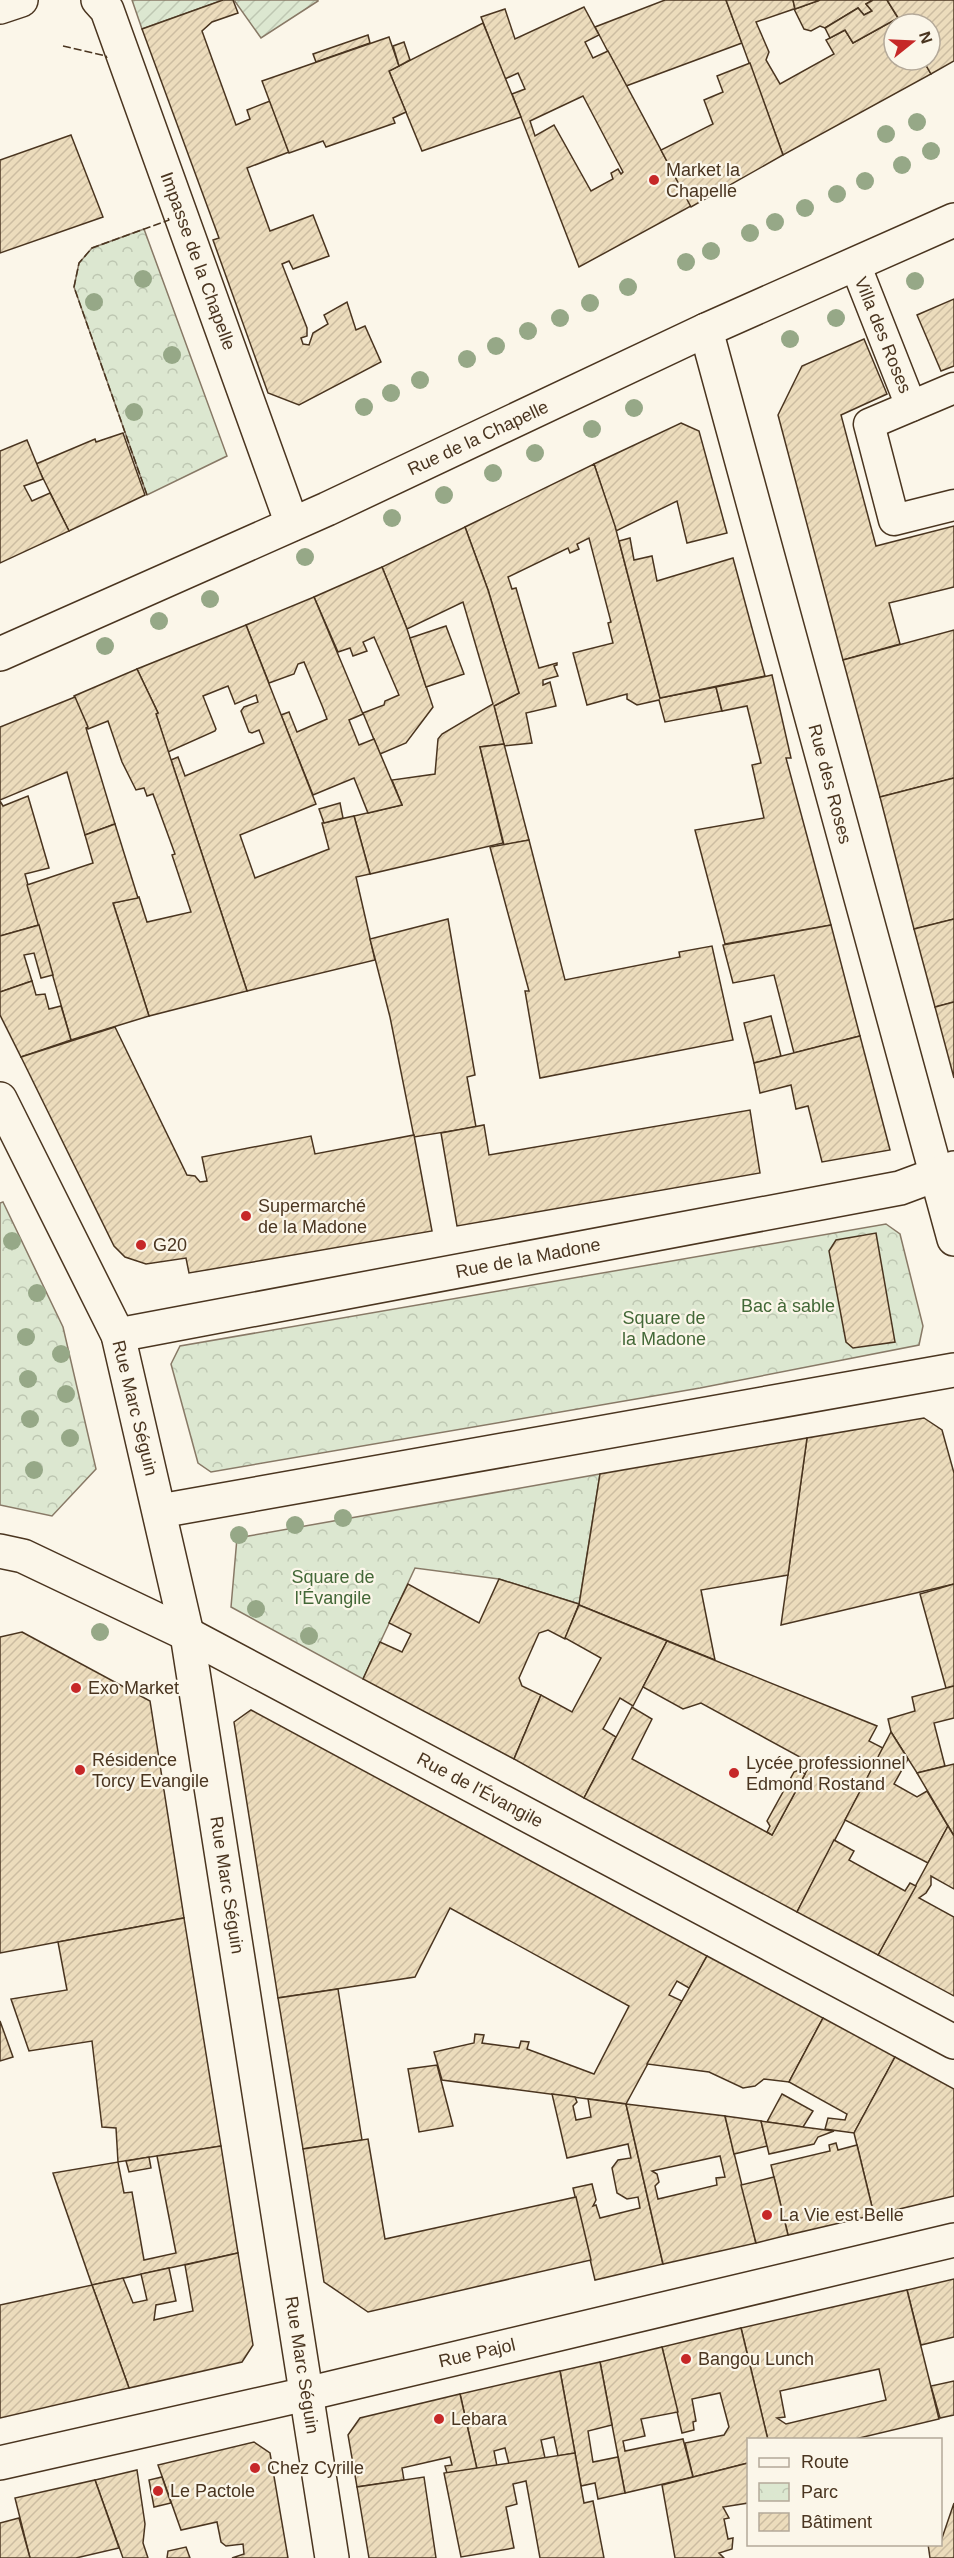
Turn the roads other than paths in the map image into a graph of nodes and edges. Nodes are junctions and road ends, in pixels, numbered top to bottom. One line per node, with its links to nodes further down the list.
1 (21, 0): 3 (street)
2 (98, 0): 10 (street, Impasse de la Chapelle)
3 (0, 7)
4 (954, 220): 5 (street, Rue de la Chapelle)
5 (855, 264): 6 (street, Rue de la Chapelle); 8 (street, Villa des Roses)
6 (706, 330): 10 (street, Rue de la Chapelle); 13 (street, Rue des Roses)
7 (954, 388): 8 (street, Villa des Roses)
8 (911, 406): 9 (street, Villa des Roses)
9 (954, 505)
10 (292, 524): 11 (street, Rue de la Chapelle)
11 (0, 654)
12 (0, 1099): 15 (street, Rue Marc Séguin)
13 (946, 1172): 14 (street, Rue des Roses); 15 (street, Rue de la Madone)
14 (954, 1239)
15 (118, 1335): 17 (street, Rue Marc Séguin)
16 (954, 1370): 17 (street)
17 (160, 1511): 19 (street, Rue Marc Séguin)
18 (0, 1551): 19 (street, Rue de l'Évangile)
19 (187, 1634): 20 (street, Rue de l'Évangile); 22 (street, Rue Marc Séguin)
20 (954, 2042)
21 (954, 2240): 22 (street, Rue Pajol)
22 (306, 2394): 23 (street, Rue Pajol); 24 (street, Rue Marc Séguin)
23 (0, 2463)
24 (332, 2558)

